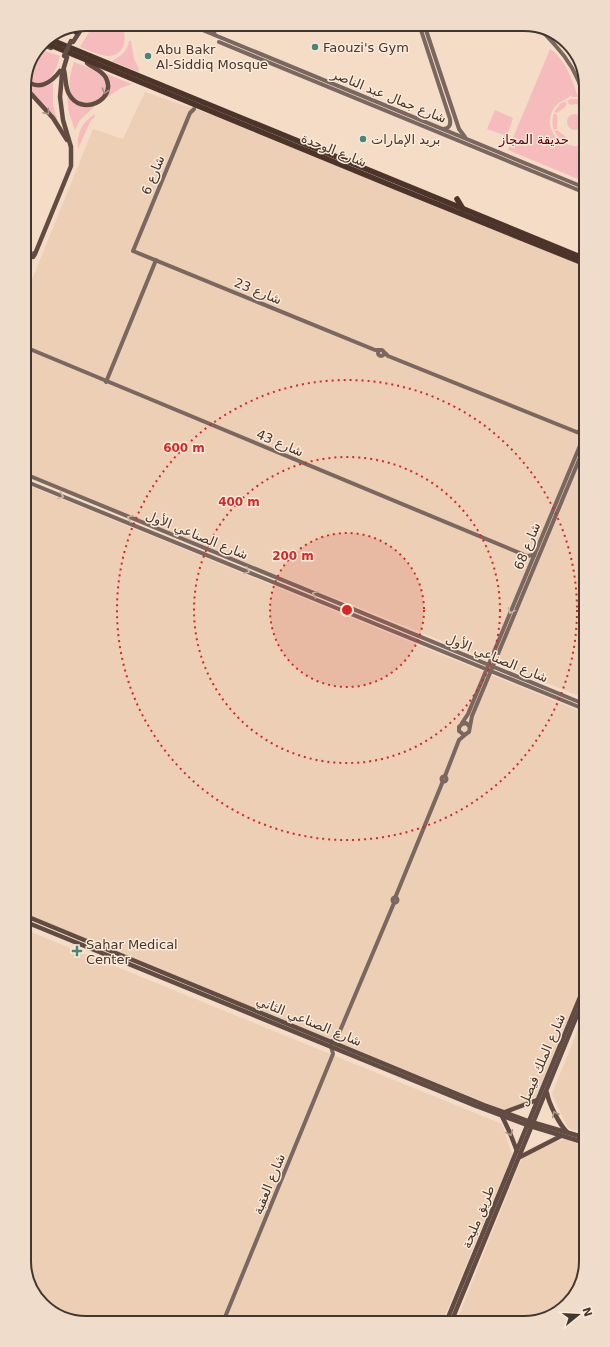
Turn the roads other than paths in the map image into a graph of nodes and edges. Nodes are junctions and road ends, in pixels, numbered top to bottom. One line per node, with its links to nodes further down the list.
1 (203, 31): 7 (street, شارع جمال عبد الناصر)
2 (213, 31): 7 (street)
3 (421, 31): 19 (street)
4 (426, 31): 25 (street)
5 (77, 32): 10 (main road)
6 (79, 32): 10 (main road)
7 (215, 35): 18 (street, شارع جمال عبد الناصر)
8 (548, 37): 20 (street)
9 (54, 40): 14 (highway)
10 (72, 41): 16 (main road, bridge)
11 (219, 42): 21 (street, شارع جمال عبد الناصر)
12 (50, 44): 14 (highway)
13 (47, 47): 15 (main road)
14 (78, 54): 26 (highway, شارع الوحدة); 32 (highway, شارع الوحدة)
15 (86, 63): 16 (main road, one-way to 16); 26 (main road)
16 (62, 70): 17 (main road); 34 (main road); 52 (main road)
17 (31, 84)
18 (335, 84): 21 (street); 24 (street, شارع جمال عبد الناصر)
19 (439, 84): 25 (street); 30 (street)
20 (579, 84)
21 (324, 85): 23 (street, شارع جمال عبد الناصر)
22 (31, 94): 34 (main road, one-way to 34)
23 (350, 96): 24 (street); 37 (street, شارع جمال عبد الناصر)
24 (364, 97): 30 (street, شارع جمال عبد الناصر)
25 (448, 97): 33 (street)
26 (181, 98): 28 (highway, شارع الوحدة)
27 (194, 109): 51 (street, شارع 6)
28 (224, 116): 29 (highway); 35 (highway, شارع الوحدة)
29 (228, 123)
30 (443, 129): 33 (street, شارع جمال عبد الناصر)
31 (298, 134): 32 (highway)
32 (292, 138): 46 (highway, شارع الوحدة)
33 (467, 139): 38 (street, شارع جمال عبد الناصر)
34 (67, 140): 52 (main road)
35 (286, 142): 36 (highway); 42 (highway, شارع الوحدة)
36 (289, 148)
37 (518, 165): 38 (street); 39 (street, شارع جمال عبد الناصر)
38 (530, 165): 40 (street, شارع جمال عبد الناصر)
39 (544, 176): 40 (street); 45 (street, شارع جمال عبد الناصر)
40 (557, 176): 41 (street, شارع جمال عبد الناصر)
41 (579, 185)
42 (395, 187): 43 (highway); 49 (highway, شارع الوحدة)
43 (388, 189)
44 (434, 190): 46 (highway)
45 (579, 190)
46 (426, 194): 48 (highway, شارع الوحدة)
47 (457, 199): 48 (highway)
48 (463, 209): 53 (highway, شارع الوحدة)
49 (486, 224): 50 (highway); 55 (highway, شارع الوحدة)
50 (489, 230)
51 (133, 251): 54 (street, شارع 23)
52 (33, 255)
53 (579, 256)
54 (156, 260): 57 (street); 59 (street, شارع 23)
55 (579, 261)
56 (31, 350): 57 (street, شارع 43)
57 (106, 382): 67 (street, شارع 43)
58 (579, 431): 59 (street)
59 (576, 432): 60 (street, شارع 23); 61 (street)
60 (579, 433)
61 (579, 439)
62 (579, 454): 66 (street, شارع 68)
63 (579, 454): 70 (street, شارع 68)
64 (31, 476): 71 (street, شارع الصناعي الأول, one-way to 64)
65 (31, 483): 71 (street, شارع الصناعي الأول, one-way to 71)
66 (534, 555): 67 (street); 68 (street, شارع 68)
67 (527, 556): 68 (street)
68 (531, 562): 69 (street, شارع 68, one-way to 69)
69 (492, 656): 71 (street); 72 (street, شارع 68)
70 (497, 658): 73 (street, شارع 68); 74 (street)
71 (480, 663): 72 (street, شارع الصناعي الأول); 76 (street)
72 (488, 667): 73 (street, شارع الصناعي الأول); 76 (street, شارع 68)
73 (493, 669): 74 (street, شارع الصناعي الأول); 75 (street, شارع الصناعي الأول); 77 (street, شارع 68)
74 (503, 670): 78 (street, شارع الصناعي الأول)
75 (497, 673): 77 (street); 79 (street, شارع الصناعي الأول)
76 (483, 677): 80 (street, شارع 68)
77 (488, 679): 81 (street, شارع 68)
78 (579, 702)
79 (579, 707)
80 (462, 723): 81 (street); 82 (street)
81 (469, 726): 83 (street)
82 (459, 731): 83 (street); 84 (street)
83 (466, 734): 84 (street)
84 (460, 740): 89 (street)
85 (31, 918): 90 (main road, شارع الصناعي الثاني)
86 (31, 924): 90 (main road, شارع الصناعي الثاني)
87 (579, 999): 94 (main road, شارع الملك فيصل)
88 (579, 1011): 93 (main road, شارع الملك فيصل)
89 (337, 1038): 90 (street); 91 (street)
90 (331, 1044): 91 (main road, شارع الصناعي الثاني); 92 (street)
91 (340, 1047): 92 (street); 95 (main road, شارع الصناعي الثاني)
92 (333, 1054): 103 (street, شارع العقبة)
93 (546, 1092): 96 (main road, شارع الملك فيصل); 97 (main road, one-way to 93)
94 (537, 1100): 95 (main road); 96 (main road, شارع الملك فيصل)
95 (503, 1114): 96 (main road, شارع الصناعي الثاني); 101 (main road, one-way to 101)
96 (530, 1124): 97 (main road, شارع الصناعي الثاني); 98 (main road, شارع الصناعي الثاني); 101 (main road, طريق مليحة); 102 (main road, طريق مليحة)
97 (569, 1133): 99 (main road, شارع الصناعي الثاني)
98 (560, 1136): 100 (main road, شارع الصناعي الثاني); 102 (main road)
99 (579, 1136)
100 (579, 1141)
101 (517, 1151): 104 (main road, طريق مليحة)
102 (519, 1158): 105 (main road, طريق مليحة)
103 (225, 1316)
104 (449, 1316)
105 (454, 1316)

